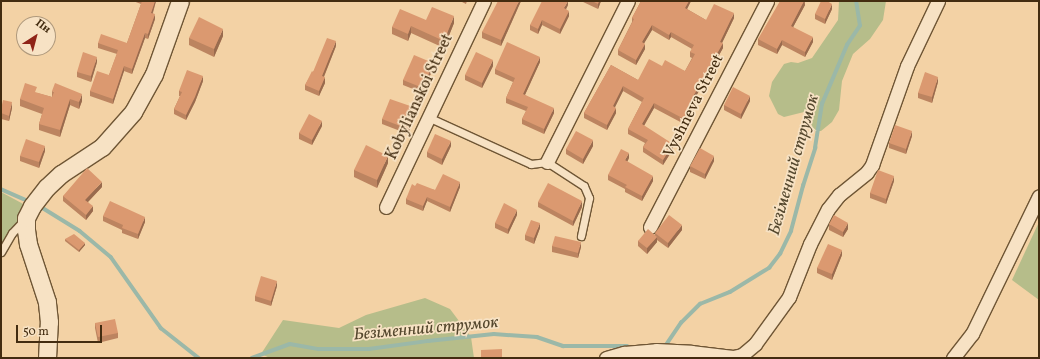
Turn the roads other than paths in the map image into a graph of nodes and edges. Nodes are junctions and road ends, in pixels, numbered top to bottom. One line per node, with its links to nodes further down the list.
1 (180, 1): 10 (street)
2 (484, 1): 6 (street, Kobylianskoi Street)
3 (628, 1): 7 (street)
4 (767, 1): 11 (street, Vyshneva Street)
5 (938, 1): 15 (street)
6 (430, 118): 7 (lane); 9 (street, Kobylianskoi Street)
7 (547, 162): 12 (lane)
8 (1039, 196): 16 (street)
9 (386, 207)
10 (26, 218): 13 (lane); 14 (street)
11 (650, 227)
12 (581, 236)
13 (1, 252)
14 (47, 358)
15 (606, 358)
16 (954, 358)

